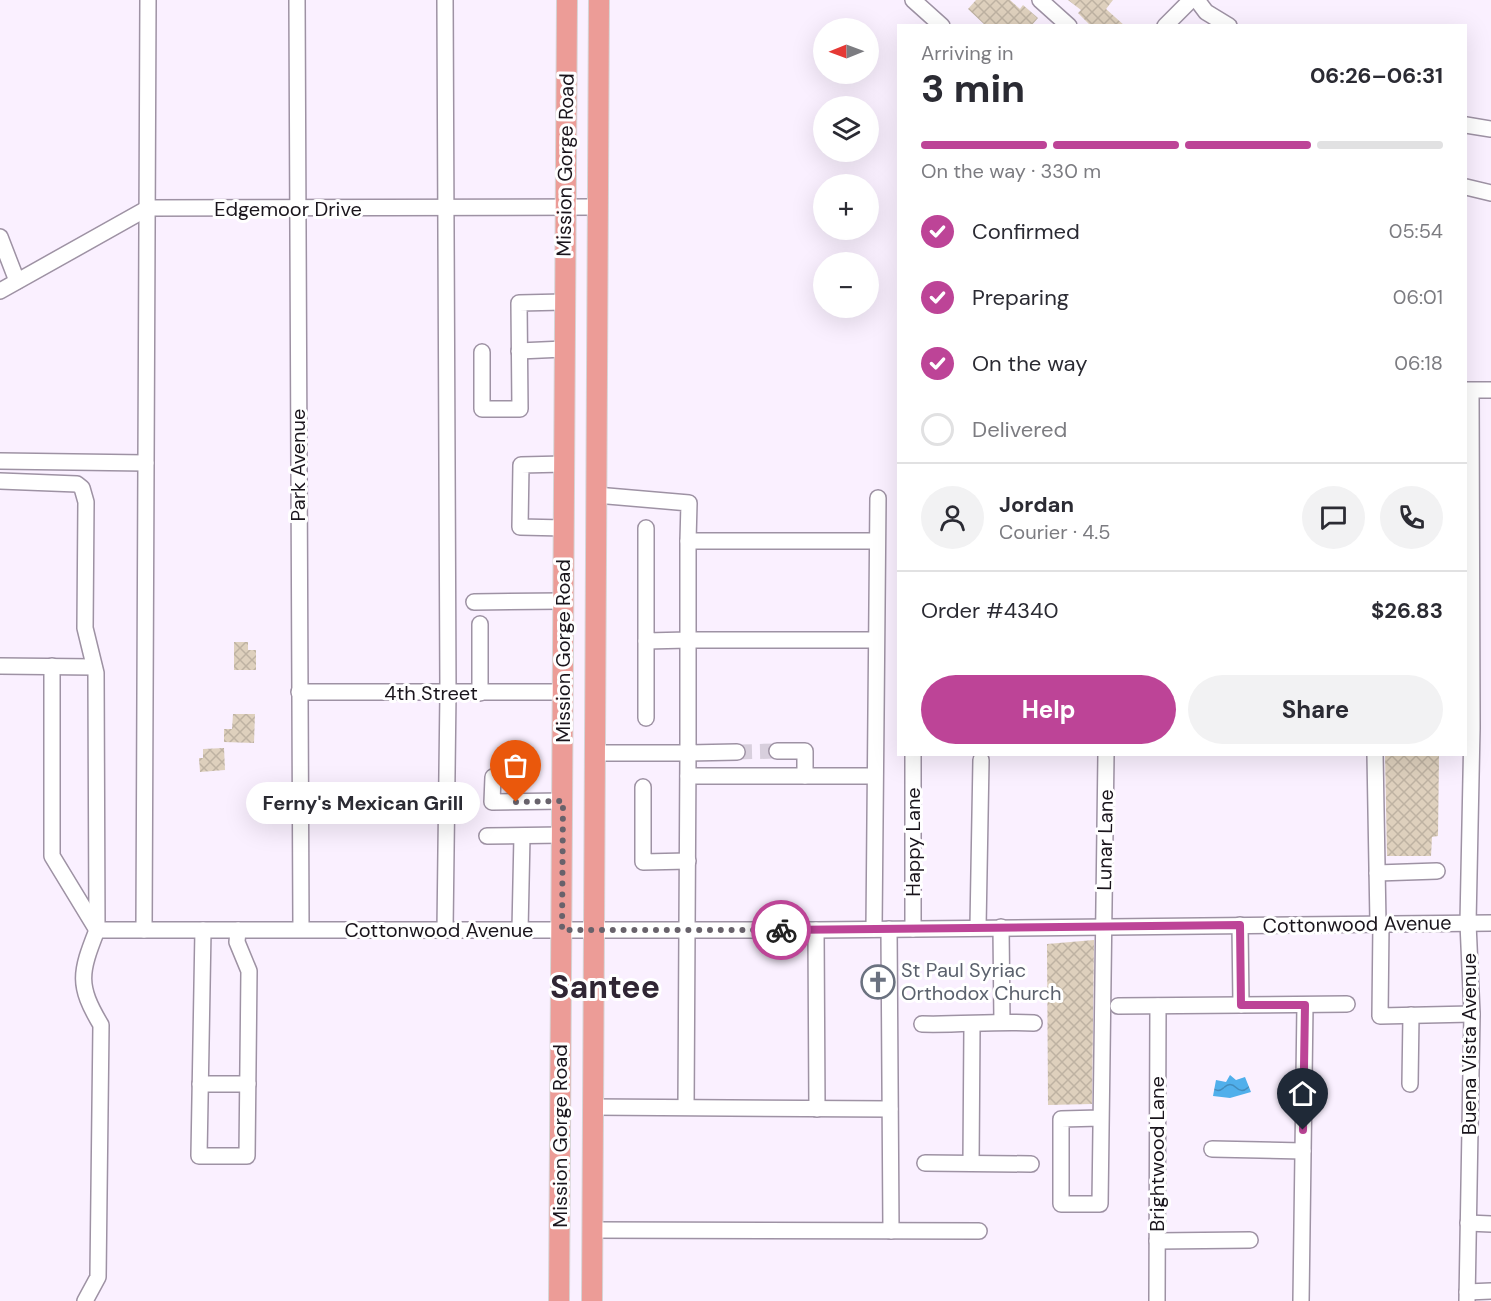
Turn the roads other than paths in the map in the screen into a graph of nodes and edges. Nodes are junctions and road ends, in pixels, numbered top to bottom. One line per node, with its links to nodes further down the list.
1 (148, 0): 20 (street)
2 (297, 0): 21 (street, Park Avenue)
3 (445, 0): 22 (street)
4 (567, 0): 18 (main road, Mission Gorge Road)
5 (599, 0): 19 (main road, Mission Gorge Road)
6 (914, 0): 10 (street)
7 (1040, 0): 11 (street)
8 (1191, 0): 12 (street)
9 (1197, 0): 13 (street)
10 (940, 24)
11 (1067, 24)
12 (1167, 24)
13 (1226, 24)
14 (1467, 125): 15 (street)
15 (1491, 129)
16 (1467, 187): 17 (street)
17 (1491, 193)
18 (564, 207): 19 (street, Edgemoor Drive); 22 (street, Edgemoor Drive); 26 (main road, Mission Gorge Road)
19 (598, 207): 36 (main road, Mission Gorge Road)
20 (148, 208): 21 (street, Edgemoor Drive); 24 (street, Edgemoor Drive); 33 (street)
21 (299, 209): 22 (street, Edgemoor Drive); 51 (street, Park Avenue)
22 (445, 209): 53 (street)
23 (1, 241): 24 (street)
24 (17, 281): 25 (street, Edgemoor Drive)
25 (0, 291)
26 (564, 302): 27 (main road, Mission Gorge Road); 28 (street)
27 (564, 349): 28 (street); 34 (main road, Mission Gorge Road)
28 (519, 351): 29 (street)
29 (482, 352)
30 (1468, 390): 31 (street); 56 (street, Buena Vista Avenue)
31 (1491, 390)
32 (0, 461): 33 (street)
33 (146, 463): 88 (street)
34 (564, 464): 38 (main road, Mission Gorge Road); 38 (street)
35 (0, 481): 50 (street)
36 (596, 495): 40 (street); 59 (main road, Mission Gorge Road)
37 (878, 498): 41 (street)
38 (564, 528): 42 (main road, Mission Gorge Road)
39 (646, 528): 47 (street)
40 (688, 541): 41 (street); 45 (street)
41 (877, 541): 46 (street)
42 (563, 601): 43 (street); 52 (main road, Mission Gorge Road)
43 (474, 602)
44 (480, 624): 54 (street)
45 (688, 640): 46 (street); 47 (street); 60 (street)
46 (876, 640): 67 (street)
47 (646, 641): 55 (street)
48 (0, 666): 49 (street)
49 (52, 666): 50 (street); 87 (street)
50 (94, 667): 87 (street)
51 (299, 692): 53 (street, 4th Street); 85 (street, Park Avenue)
52 (563, 692): 54 (street, 4th Street); 70 (main road, Mission Gorge Road)
53 (448, 693): 54 (street, 4th Street); 91 (street)
54 (480, 693)
55 (646, 718)
56 (1469, 728): 78 (street, Buena Vista Avenue)
57 (777, 751): 66 (street)
58 (737, 752): 60 (street)
59 (594, 753): 60 (street); 94 (main road, Mission Gorge Road)
60 (688, 753): 65 (street)
61 (913, 756): 84 (street, Happy Lane)
62 (1106, 756): 81 (street, Lunar Lane)
63 (1375, 756): 76 (street)
64 (981, 760): 82 (street)
65 (688, 776): 66 (street); 74 (street)
66 (805, 776): 67 (street)
67 (874, 776): 86 (street)
68 (493, 777): 70 (street)
69 (643, 787): 74 (street)
70 (563, 801): 71 (main road, Mission Gorge Road)
71 (563, 835): 73 (street); 93 (main road, Mission Gorge Road)
72 (487, 836): 73 (street)
73 (522, 836): 92 (street)
74 (688, 861): 95 (street)
75 (1437, 872): 76 (street)
76 (1377, 873): 77 (street)
77 (1379, 923): 78 (street, Cottonwood Avenue); 80 (street, Cottonwood Avenue); 103 (street)
78 (1468, 923): 79 (street, Cottonwood Avenue); 102 (street, Buena Vista Avenue)
79 (1491, 923)
80 (1240, 925): 81 (street, Cottonwood Avenue); 98 (street)
81 (1104, 926): 83 (street, Cottonwood Avenue); 115 (street, Lunar Lane)
82 (978, 927): 83 (street, Cottonwood Avenue); 84 (street, Cottonwood Avenue)
83 (1001, 927): 104 (street)
84 (913, 928): 86 (street, Cottonwood Avenue)
85 (301, 929): 90 (street, Cottonwood Avenue); 91 (street, Cottonwood Avenue)
86 (881, 929): 96 (street, Cottonwood Avenue); 114 (street)
87 (97, 930): 88 (street, Cottonwood Avenue); 130 (street)
88 (144, 930): 89 (street, Cottonwood Avenue)
89 (203, 930): 90 (street, Cottonwood Avenue); 108 (street)
90 (238, 930): 109 (street)
91 (445, 930): 92 (street, Cottonwood Avenue)
92 (520, 930): 93 (street, Cottonwood Avenue)
93 (562, 930): 94 (street, Cottonwood Avenue); 131 (main road, Mission Gorge Road)
94 (593, 930): 95 (street, Cottonwood Avenue); 111 (main road, Mission Gorge Road)
95 (686, 930): 96 (street, Cottonwood Avenue); 112 (street)
96 (816, 930): 113 (street)
97 (1347, 1004): 99 (street)
98 (1241, 1005): 99 (street); 101 (street)
99 (1305, 1005): 117 (street)
100 (1118, 1006): 101 (street)
101 (1158, 1006): 127 (street, Brightwood Lane)
102 (1472, 1014): 103 (street); 121 (street, Buena Vista Avenue)
103 (1411, 1016): 110 (street)
104 (1002, 1022): 105 (street); 107 (street)
105 (1034, 1023)
106 (922, 1024): 107 (street)
107 (972, 1026): 119 (street)
108 (200, 1084): 109 (street); 109 (street)
109 (248, 1084)
110 (1410, 1084)
111 (592, 1107): 112 (street); 123 (main road, Mission Gorge Road)
112 (686, 1107): 113 (street)
113 (817, 1109): 114 (street)
114 (890, 1109): 124 (street)
115 (1100, 1118): 115 (street, Lunar Lane)
116 (1212, 1149): 117 (street)
117 (1303, 1151): 134 (street)
118 (925, 1163): 119 (street)
119 (971, 1163): 120 (street)
120 (1031, 1164)
121 (1468, 1223): 122 (street); 129 (street, Buena Vista Avenue)
122 (1491, 1224)
123 (593, 1230): 124 (street); 132 (main road, Mission Gorge Road)
124 (891, 1231): 125 (street)
125 (979, 1231)
126 (1250, 1240): 127 (street)
127 (1157, 1241): 133 (street, Brightwood Lane)
128 (1491, 1291): 129 (street)
129 (1467, 1296)
130 (85, 1301)
131 (559, 1301)
132 (592, 1301)
133 (1157, 1301)
134 (1301, 1301)

